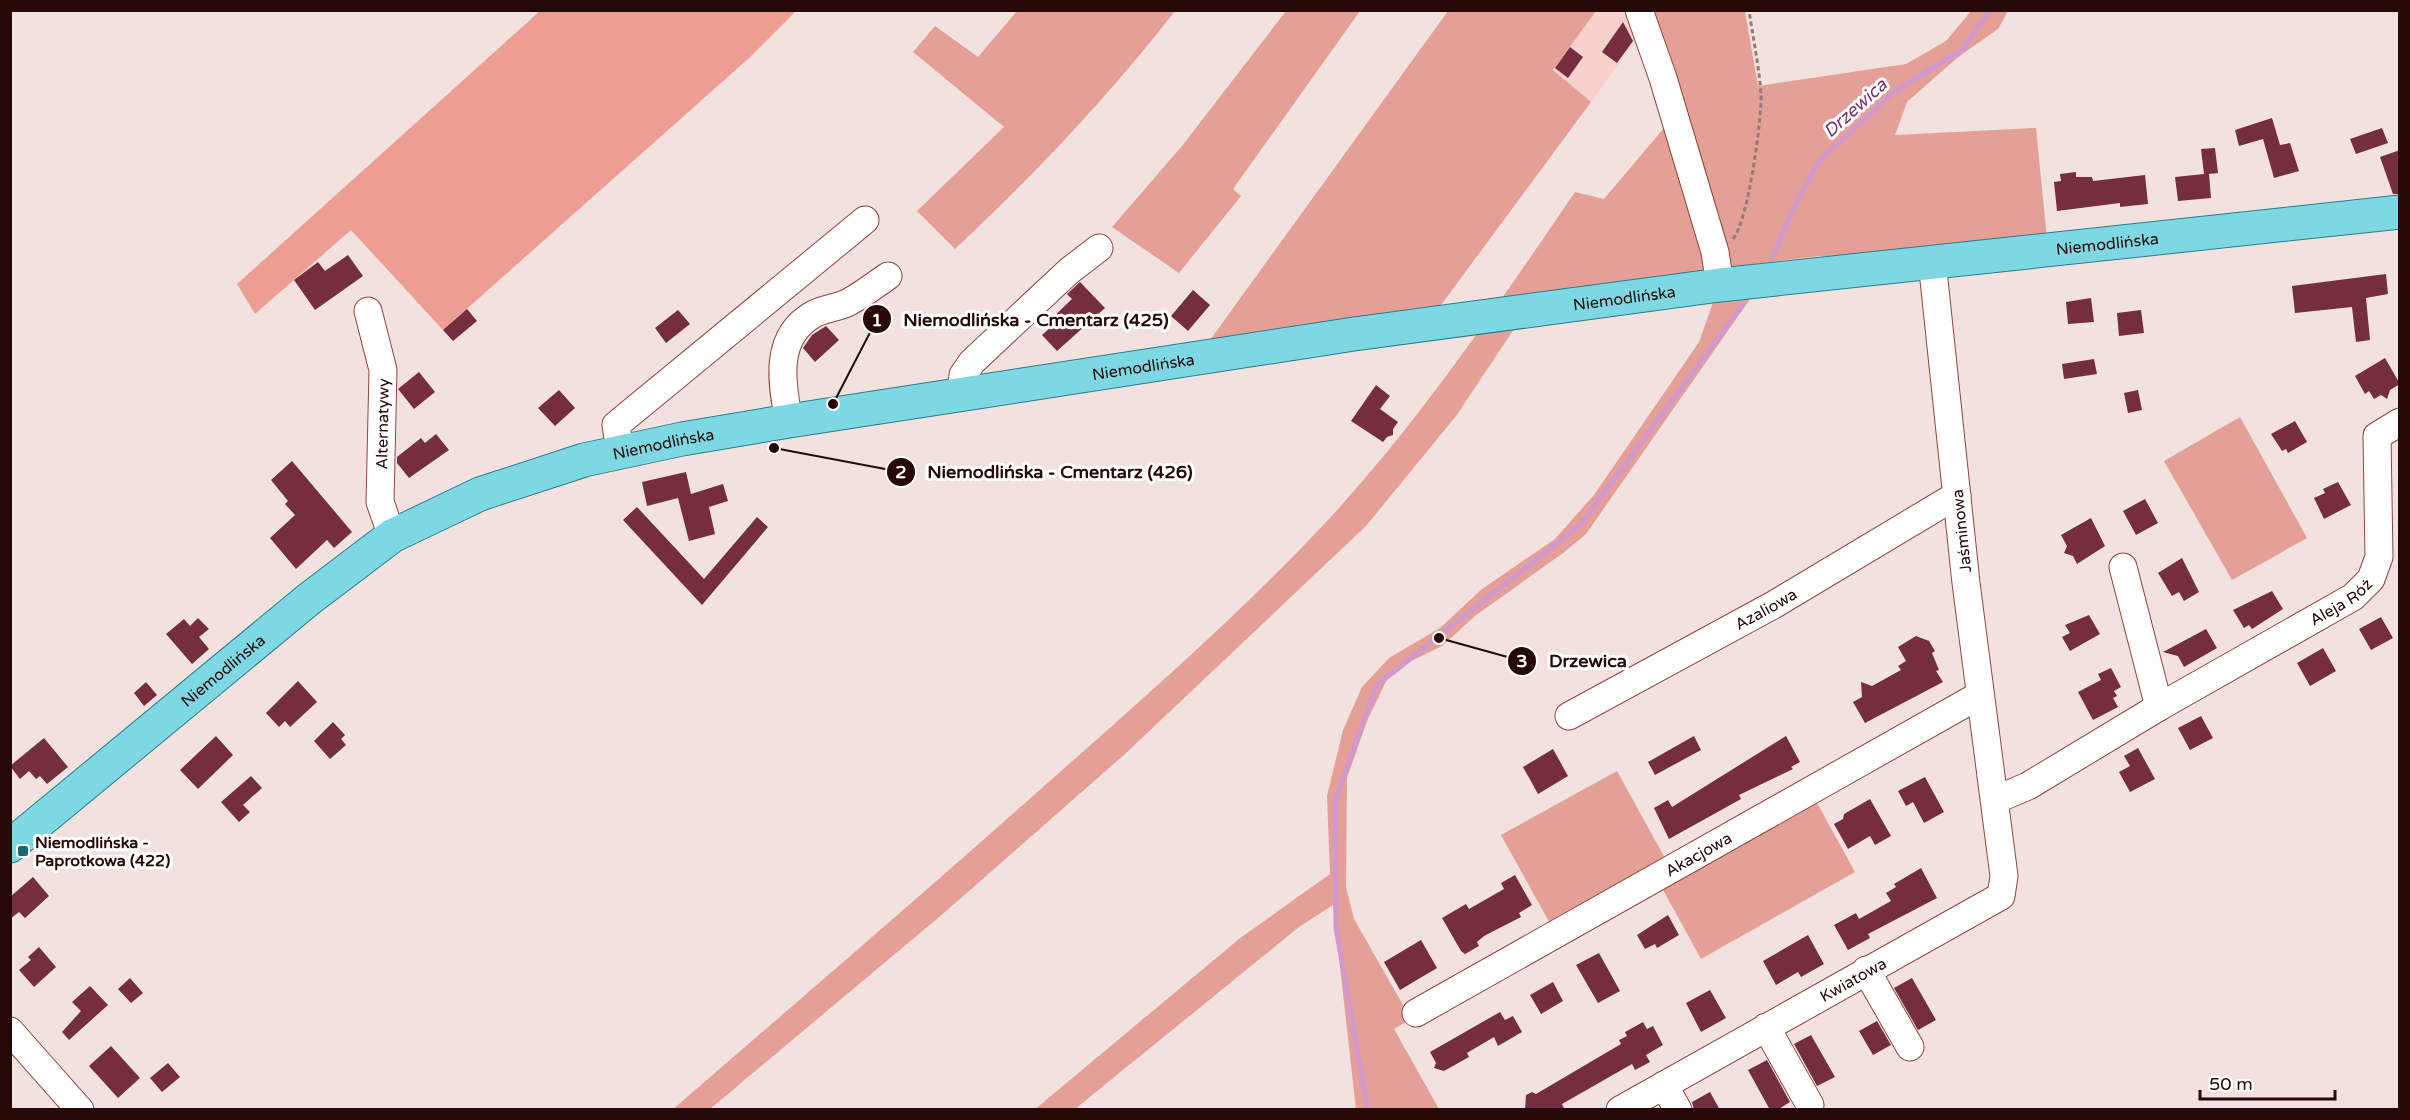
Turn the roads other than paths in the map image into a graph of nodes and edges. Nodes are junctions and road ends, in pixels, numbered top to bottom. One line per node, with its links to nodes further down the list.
1 (1639, 10): 6 (street)
2 (2400, 212): 5 (main road, Niemodlińska)
3 (865, 220): 12 (street)
4 (1099, 248): 9 (street)
5 (1932, 261): 6 (main road, Niemodlińska); 13 (street, Jaśminowa)
6 (1718, 272): 9 (main road, Niemodlińska)
7 (888, 276): 10 (street)
8 (368, 311): 14 (street, Alternatywy)
9 (961, 394): 10 (main road, Niemodlińska)
10 (789, 421): 12 (main road, Niemodlińska)
11 (2400, 422): 17 (street, Aleja Róż)
12 (620, 452): 14 (main road, Niemodlińska)
13 (1957, 495): 16 (street, Jaśminowa); 18 (street, Azaliowa)
14 (392, 536): 20 (main road, Niemodlińska)
15 (2123, 567): 17 (street)
16 (1980, 695): 19 (street, Jaśminowa); 22 (street, Akacjowa)
17 (2159, 707): 19 (street, Aleja Róż)
18 (1569, 716)
19 (1995, 800): 21 (street, Kwiatowa)
20 (10, 846)
21 (1866, 970): 23 (street, Kwiatowa); 25 (street)
22 (1416, 1013)
23 (1766, 1028): 26 (street, Kwiatowa); 27 (street)
24 (10, 1031): 28 (street)
25 (1910, 1047)
26 (1664, 1085): 29 (street, Kwiatowa); 30 (street)
27 (1810, 1105)
28 (80, 1110)
29 (1620, 1110)
30 (1677, 1110)

